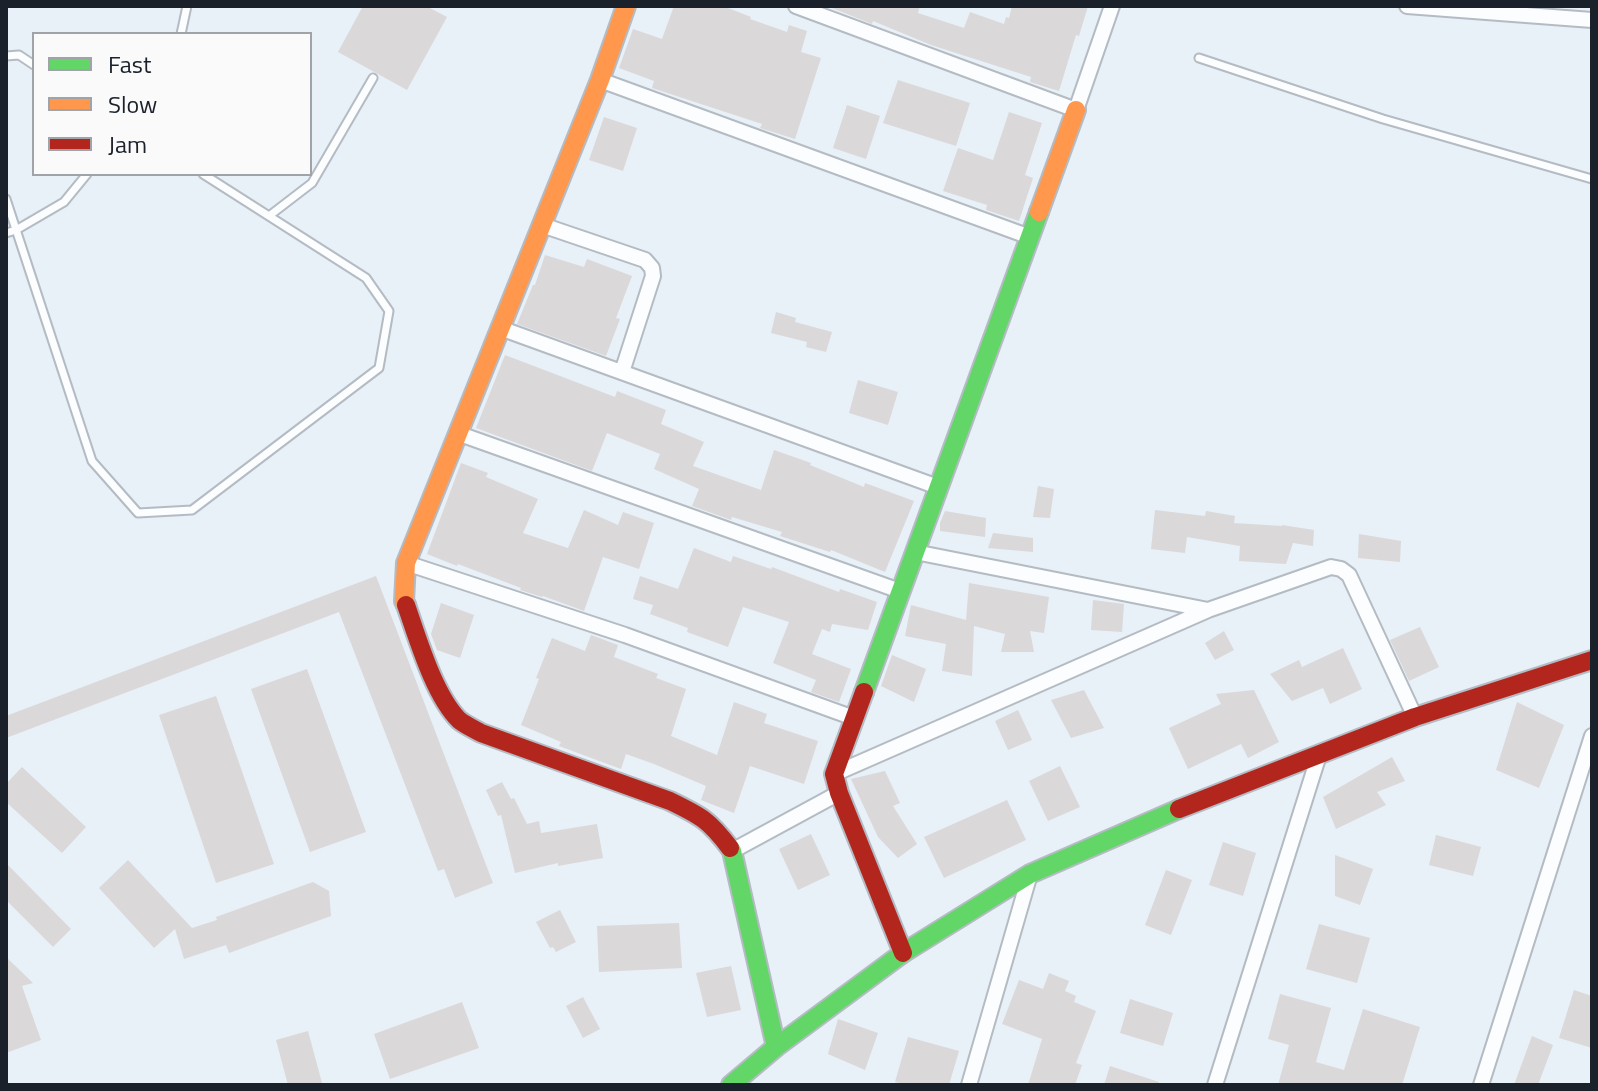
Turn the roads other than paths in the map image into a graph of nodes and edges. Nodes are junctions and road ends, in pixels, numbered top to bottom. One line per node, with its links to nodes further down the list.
1 (187, 6): 8 (lane)
2 (626, 6): 13 (street)
3 (796, 6): 14 (street)
4 (1112, 6): 14 (street)
5 (1407, 6): 6 (street)
6 (1432, 7): 7 (street)
7 (1592, 20)
8 (181, 32)
9 (6, 56): 11 (lane)
10 (1199, 58): 17 (lane)
11 (32, 64)
12 (373, 78): 19 (lane)
13 (600, 80): 20 (street); 23 (street)
14 (1076, 110): 23 (street)
15 (85, 176): 21 (lane)
16 (206, 176): 19 (lane)
17 (1592, 179)
18 (6, 199): 21 (lane)
19 (269, 216): 21 (lane)
20 (542, 225): 24 (street); 25 (street)
21 (16, 230): 22 (lane)
22 (6, 233)
23 (1030, 237): 27 (street)
24 (500, 328): 25 (street); 26 (street)
25 (622, 372): 27 (street)
26 (457, 433): 29 (street); 30 (street)
27 (938, 487): 28 (street)
28 (915, 552): 30 (street); 31 (street)
29 (406, 563): 34 (street); 39 (street)
30 (900, 591): 34 (street)
31 (1208, 610): 33 (street); 37 (street)
32 (1592, 660): 33 (street)
33 (1415, 717): 36 (street)
34 (854, 718): 37 (street)
35 (1592, 736): 46 (street)
36 (1319, 755): 40 (street); 45 (street)
37 (834, 774): 38 (street)
38 (839, 793): 39 (street); 41 (street)
39 (732, 851): 42 (street)
40 (1030, 874): 41 (street); 44 (street)
41 (903, 953): 42 (street)
42 (776, 1047): 43 (street)
43 (731, 1085)
44 (969, 1085)
45 (1215, 1085)
46 (1481, 1085)

